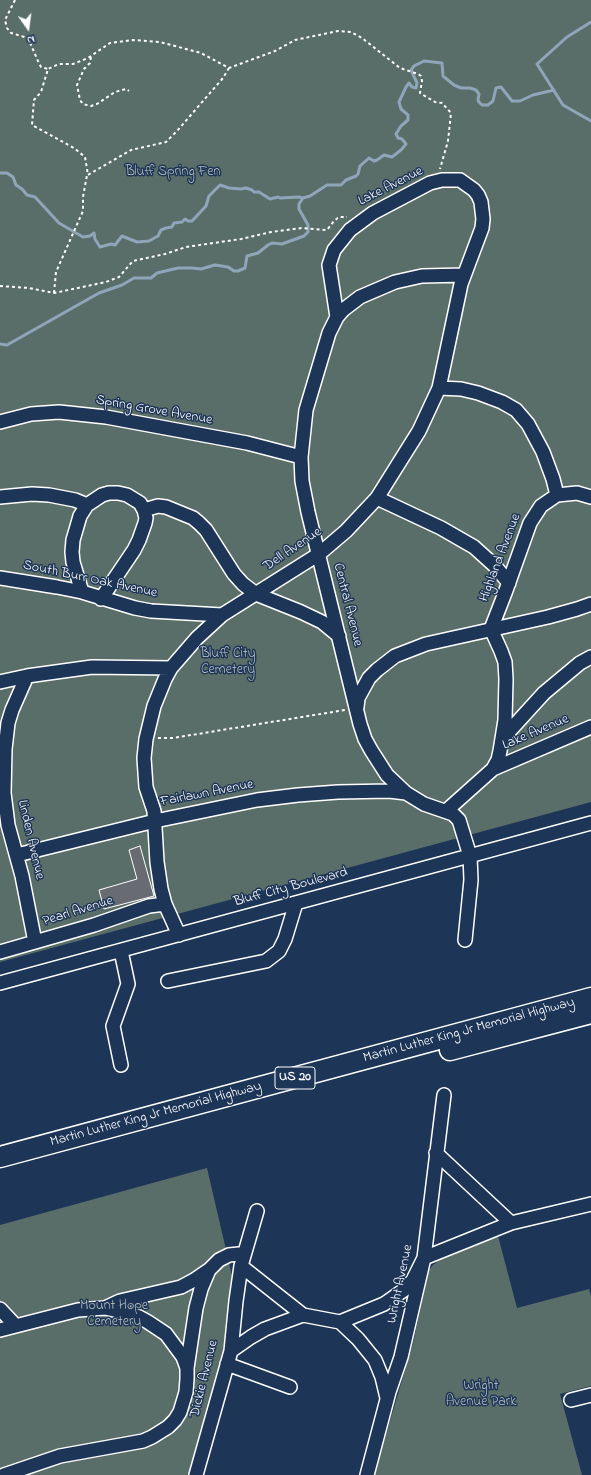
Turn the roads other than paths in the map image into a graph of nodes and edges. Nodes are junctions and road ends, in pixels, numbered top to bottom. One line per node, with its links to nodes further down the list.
1 (464, 275): 2 (street); 2 (street, Lake Avenue); 3 (street, Dell Avenue)
2 (337, 317): 5 (street, Central Avenue)
3 (439, 388): 6 (street); 9 (street, Dell Avenue)
4 (0, 422): 5 (street, Spring Grove Avenue)
5 (301, 457): 12 (street, Central Avenue)
6 (557, 495): 8 (street, Highland Avenue); 14 (street, Highland Avenue)
7 (0, 497): 10 (street)
8 (591, 497)
9 (376, 498): 12 (street, Dell Avenue); 14 (street)
10 (87, 505): 11 (street); 15 (street)
11 (144, 510): 16 (street); 17 (street)
12 (319, 554): 16 (street, Dell Avenue); 21 (street, Central Avenue)
13 (0, 578): 15 (street, South Burr Oak Avenue)
14 (509, 583): 20 (street, Highland Avenue)
15 (82, 592): 17 (street, South Burr Oak Avenue)
16 (256, 594): 19 (street, Dell Avenue); 21 (street)
17 (101, 599): 19 (street, South Burr Oak Avenue)
18 (591, 604): 20 (street)
19 (222, 615): 23 (street, Dell Avenue)
20 (491, 629): 26 (street); 28 (street)
21 (339, 636): 26 (street, Central Avenue)
22 (591, 657): 28 (street)
23 (171, 668): 24 (street); 33 (street, Dell Avenue)
24 (27, 676): 25 (street); 31 (street, Linden Avenue)
25 (0, 682)
26 (356, 709): 30 (street, Central Avenue)
27 (591, 727): 29 (street, Lake Avenue)
28 (503, 739): 29 (street)
29 (493, 769): 32 (street)
30 (406, 793): 32 (street, Central Avenue); 33 (street, Fairlawn Avenue)
31 (2, 805): 35 (street, Linden Avenue)
32 (446, 810): 36 (street, Central Avenue)
33 (155, 821): 35 (street, Fairlawn Avenue); 38 (street, Dell Avenue)
34 (591, 823): 36 (street, Bluff City Boulevard)
35 (17, 855): 41 (street, Linden Avenue)
36 (470, 856): 37 (street, Bluff City Boulevard); 40 (street)
37 (296, 903): 39 (street, Bluff City Boulevard); 44 (street)
38 (165, 904): 39 (street, Dell Avenue); 41 (street, Pearl Avenue)
39 (179, 935): 42 (street, Bluff City Boulevard)
40 (465, 940)
41 (35, 942): 43 (street, Pearl Avenue)
42 (121, 951): 45 (street, Bluff City Boulevard); 48 (street)
43 (0, 952)
44 (168, 981)
45 (0, 983)
46 (591, 998): 51 (highway, Martin Luther King Jr Memorial Highway / US 20)
47 (591, 1013): 52 (highway, Martin Luther King Jr Memorial Highway / US 20)
48 (121, 1065)
49 (444, 1095): 50 (street, Wright Avenue)
50 (436, 1153): 55 (street); 56 (street, Wright Avenue)
51 (0, 1157)
52 (0, 1170)
53 (591, 1204): 55 (street)
54 (257, 1211): 57 (street, Dickie Avenue)
55 (511, 1223): 56 (street)
56 (424, 1258): 62 (street); 70 (street, Wright Avenue)
57 (243, 1260): 58 (street); 61 (street); 65 (street, Dickie Avenue)
58 (210, 1269): 59 (street); 67 (street)
59 (105, 1308): 63 (street); 67 (street)
60 (0, 1309): 63 (street)
61 (303, 1315): 62 (street); 65 (street)
62 (340, 1322): 70 (street)
63 (15, 1325): 64 (street)
64 (0, 1330)
65 (231, 1351): 66 (street, Dickie Avenue)
66 (227, 1364): 68 (street); 73 (street, Dickie Avenue)
67 (186, 1368): 72 (street)
68 (290, 1387)
69 (591, 1395): 71 (street)
70 (387, 1400): 74 (street, Wright Avenue)
71 (571, 1400)
72 (4, 1475)
73 (196, 1475)
74 (367, 1475)

